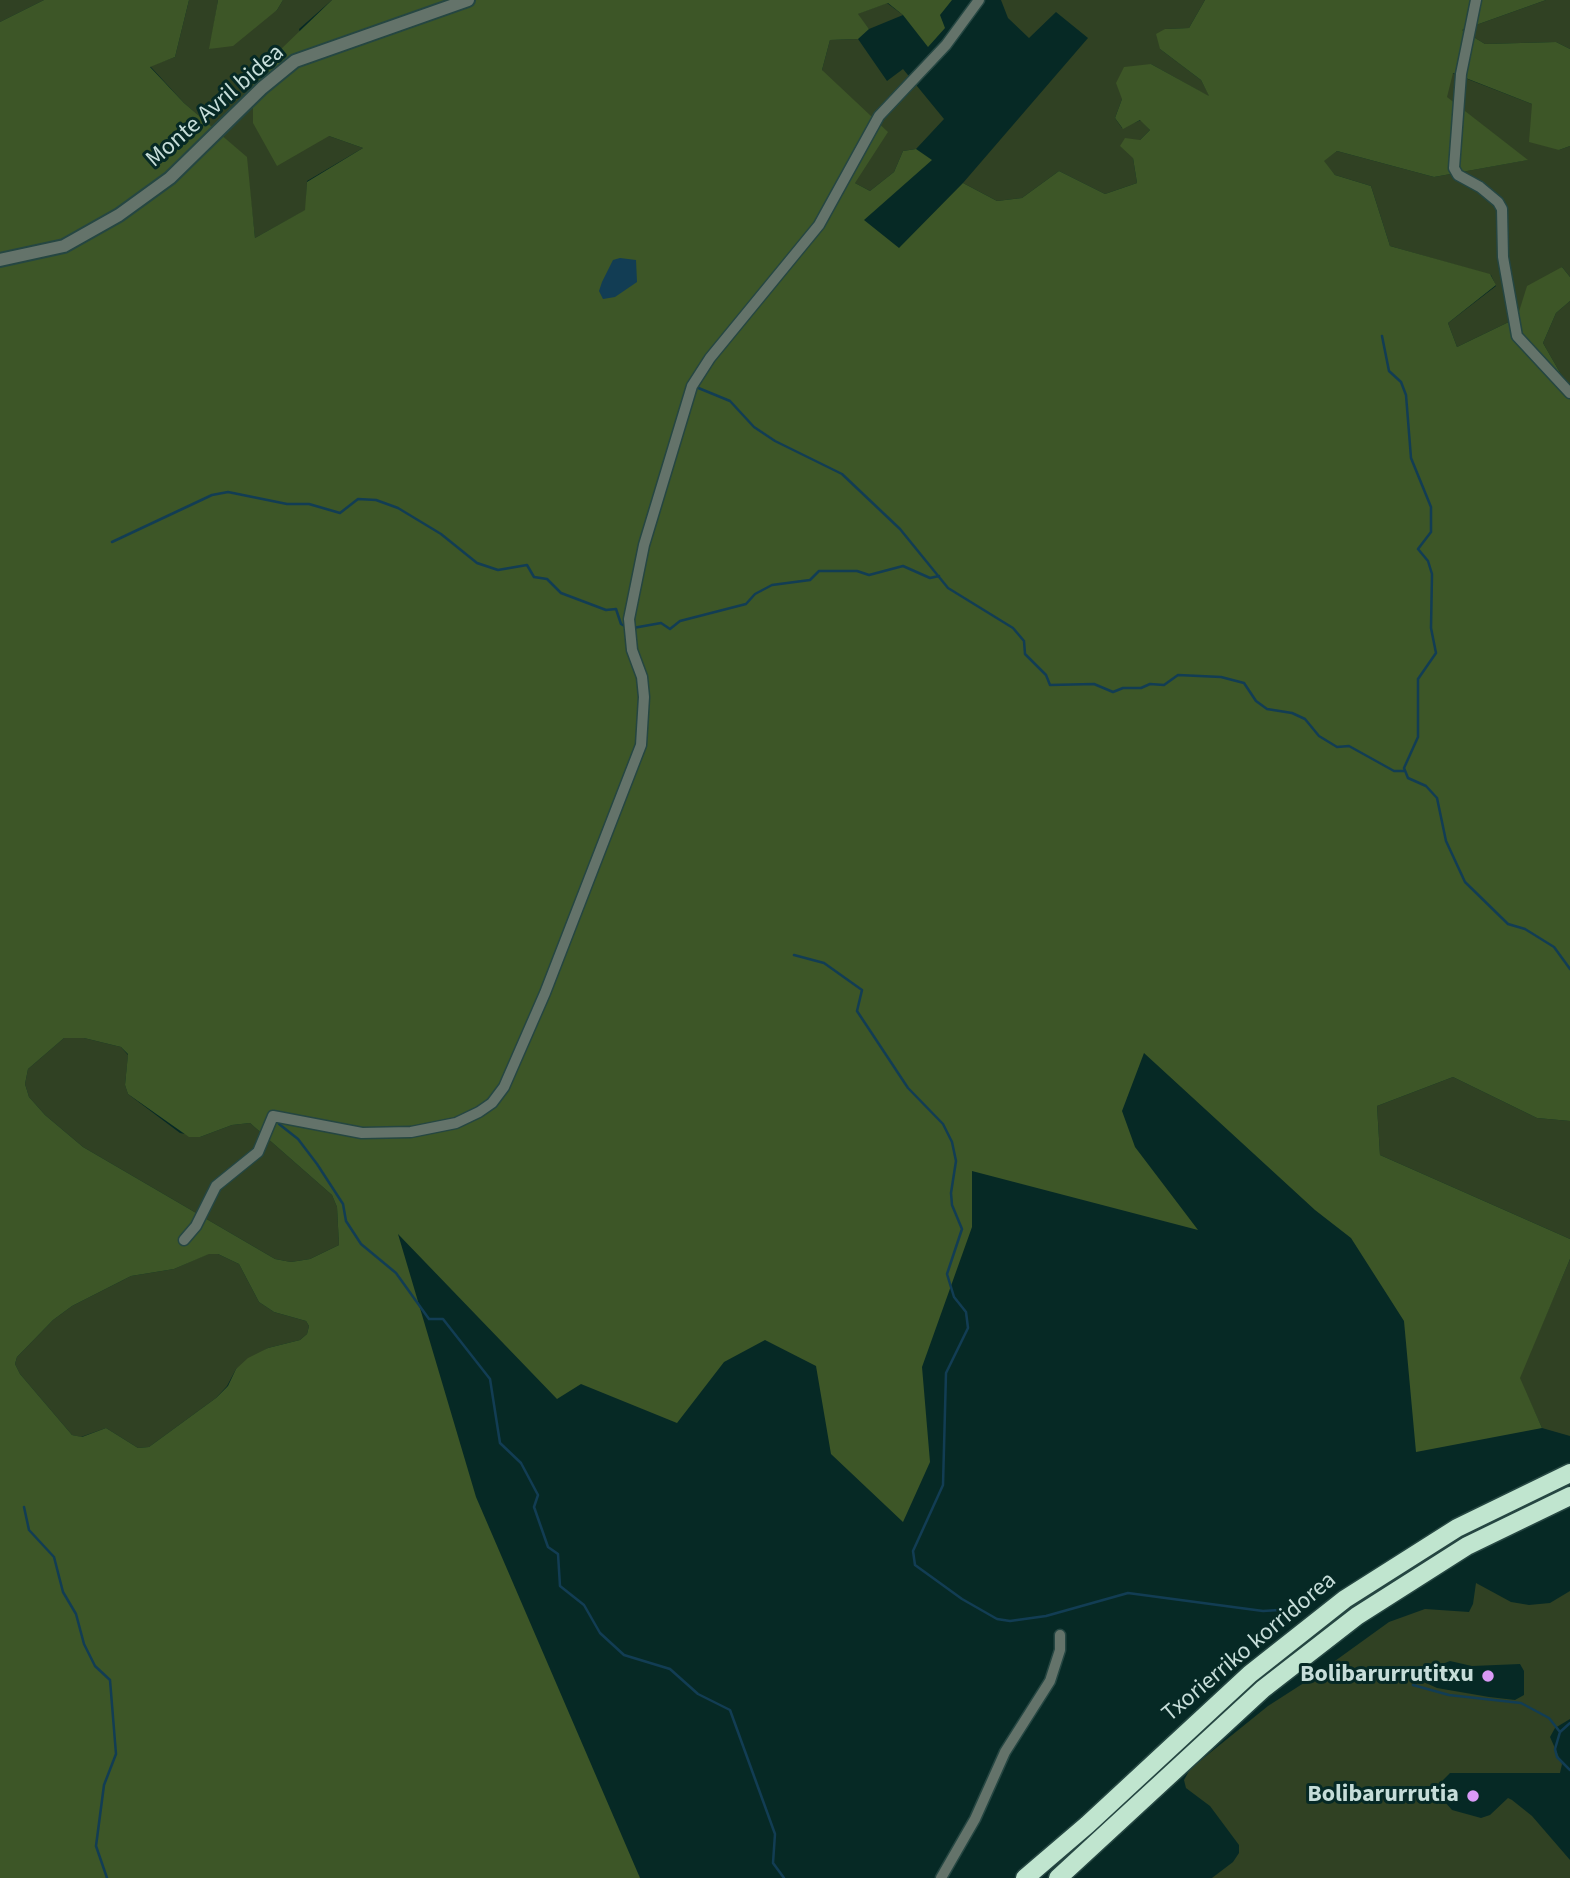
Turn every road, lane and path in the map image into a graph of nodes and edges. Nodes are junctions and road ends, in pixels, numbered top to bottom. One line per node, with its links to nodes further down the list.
1 (468, 0): 4 (street, Monte Avril bidea)
2 (979, 0): 6 (street)
3 (1476, 0): 5 (street)
4 (0, 260)
5 (1570, 393)
6 (184, 1240)
7 (1570, 1473): 11 (highway, Txorierriko korridorea)
8 (1570, 1496): 12 (highway, Txorierriko korridorea)
9 (1060, 1635): 10 (street)
10 (941, 1878)
11 (1025, 1878)
12 (1058, 1878)

